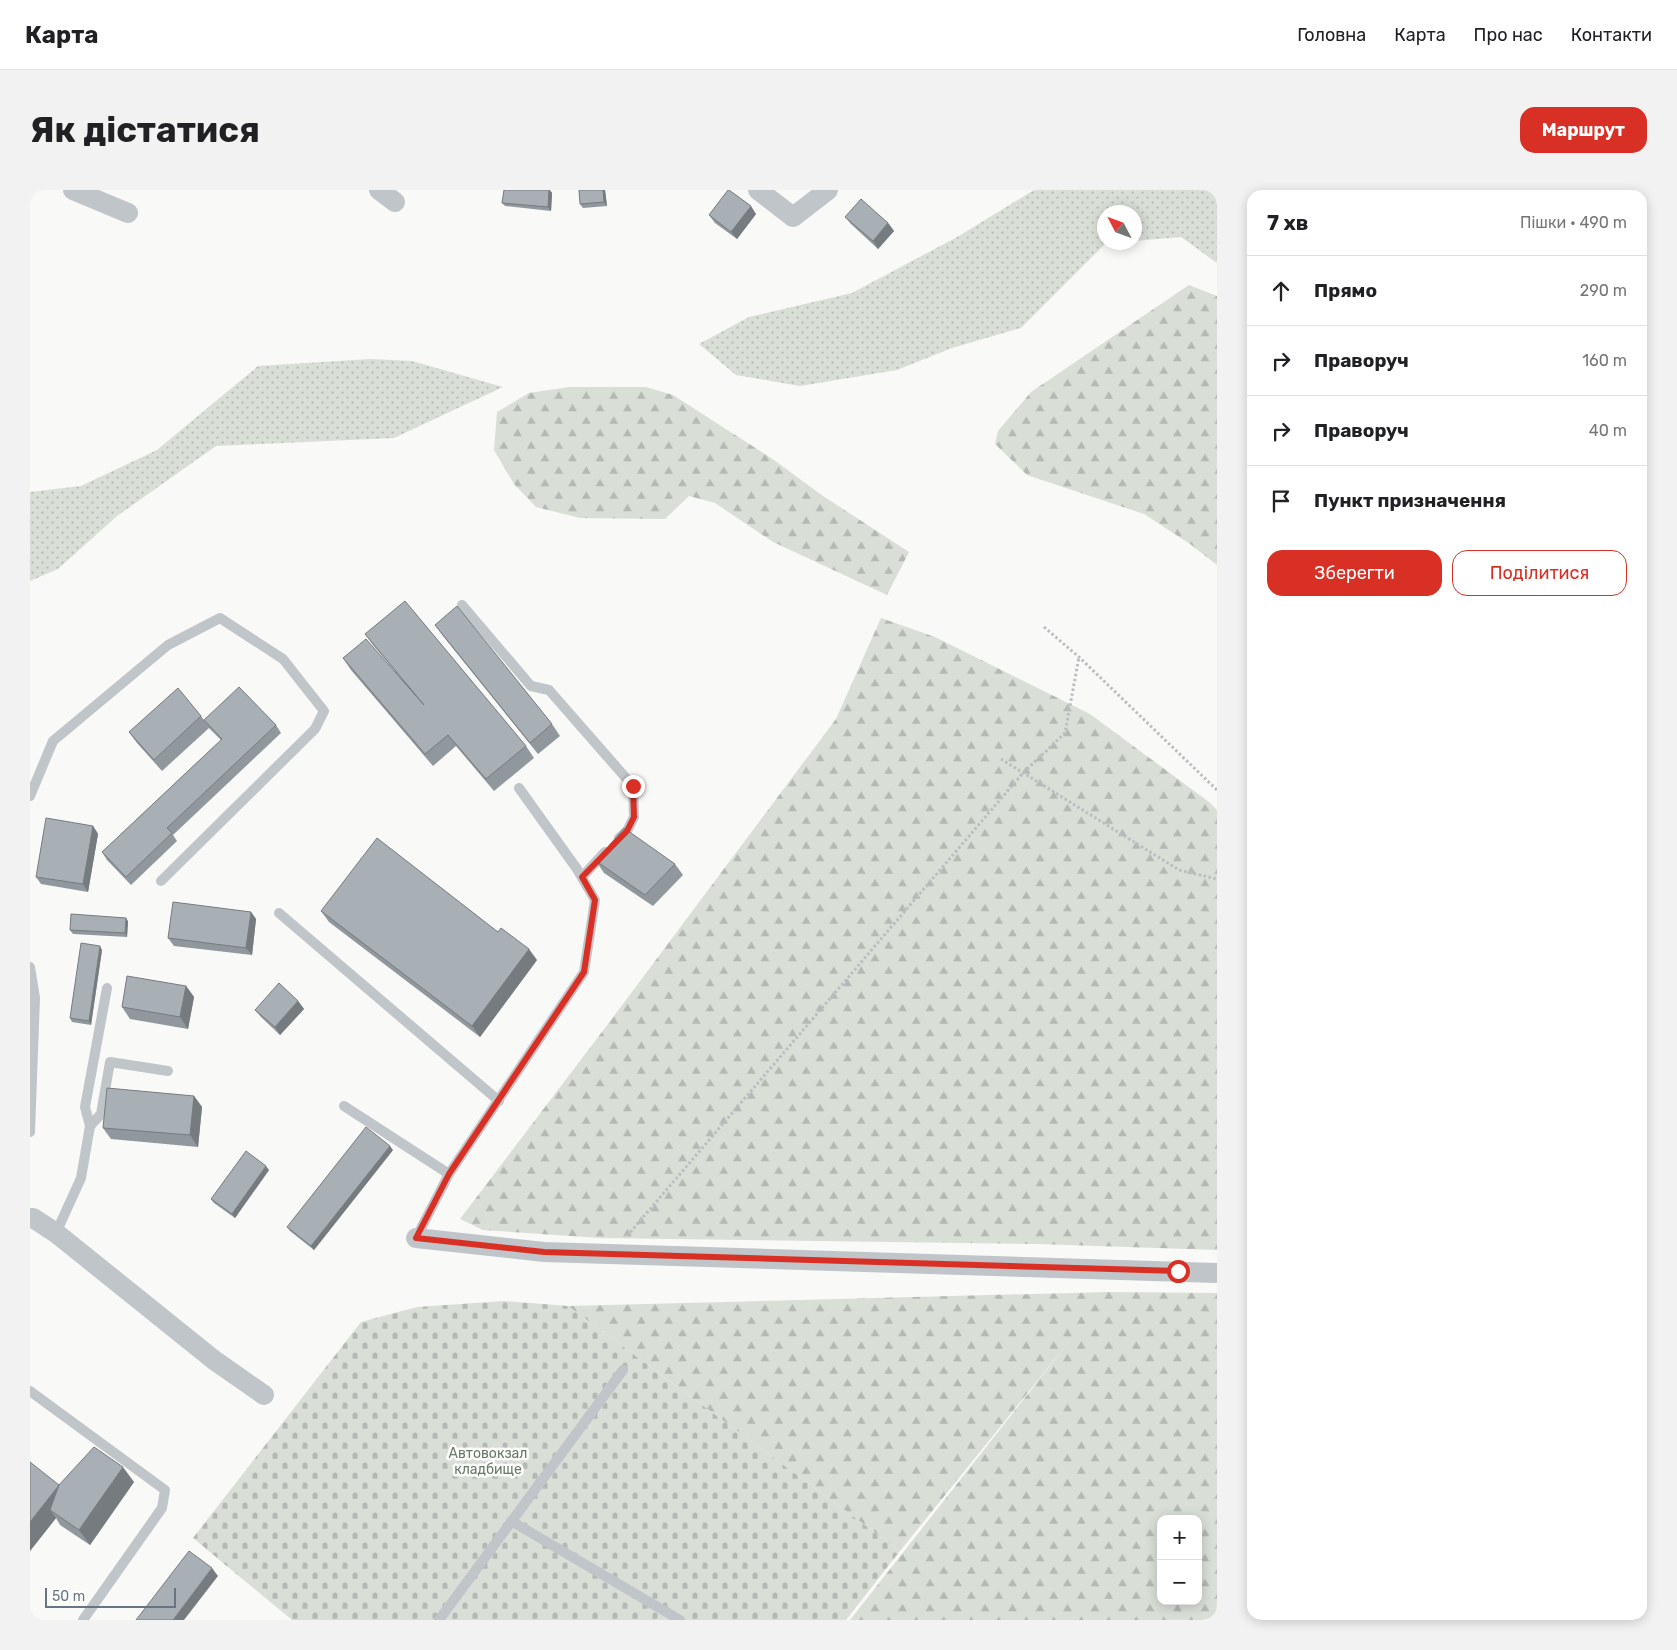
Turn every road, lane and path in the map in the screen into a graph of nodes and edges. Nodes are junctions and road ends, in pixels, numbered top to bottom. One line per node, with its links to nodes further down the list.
1 (73, 190): 6 (street)
2 (379, 190): 5 (street)
3 (758, 190): 4 (street)
4 (828, 190)
5 (395, 202)
6 (128, 213)
7 (462, 605): 15 (lane)
8 (1044, 627): 9 (path)
9 (1079, 657): 11 (path); 13 (path)
10 (1001, 760): 11 (path)
11 (1023, 773): 16 (path); 30 (path)
12 (519, 788): 15 (lane)
13 (1217, 790)
14 (30, 796): 17 (lane)
15 (582, 877): 22 (lane)
16 (1217, 878)
17 (161, 881)
18 (279, 913): 22 (lane)
19 (30, 967): 25 (lane)
20 (107, 988): 24 (lane)
21 (168, 1071): 24 (lane)
22 (499, 1101): 26 (lane)
23 (344, 1106): 26 (lane)
24 (90, 1126): 28 (lane)
25 (30, 1132)
26 (449, 1174): 29 (lane)
27 (30, 1218): 28 (street)
28 (56, 1232): 34 (street)
29 (416, 1238): 30 (street)
30 (612, 1253): 31 (street)
31 (1217, 1274)
32 (623, 1370): 35 (lane)
33 (30, 1391): 36 (lane)
34 (264, 1395)
35 (511, 1521): 37 (lane); 38 (lane)
36 (83, 1620)
37 (439, 1620)
38 (680, 1620)

